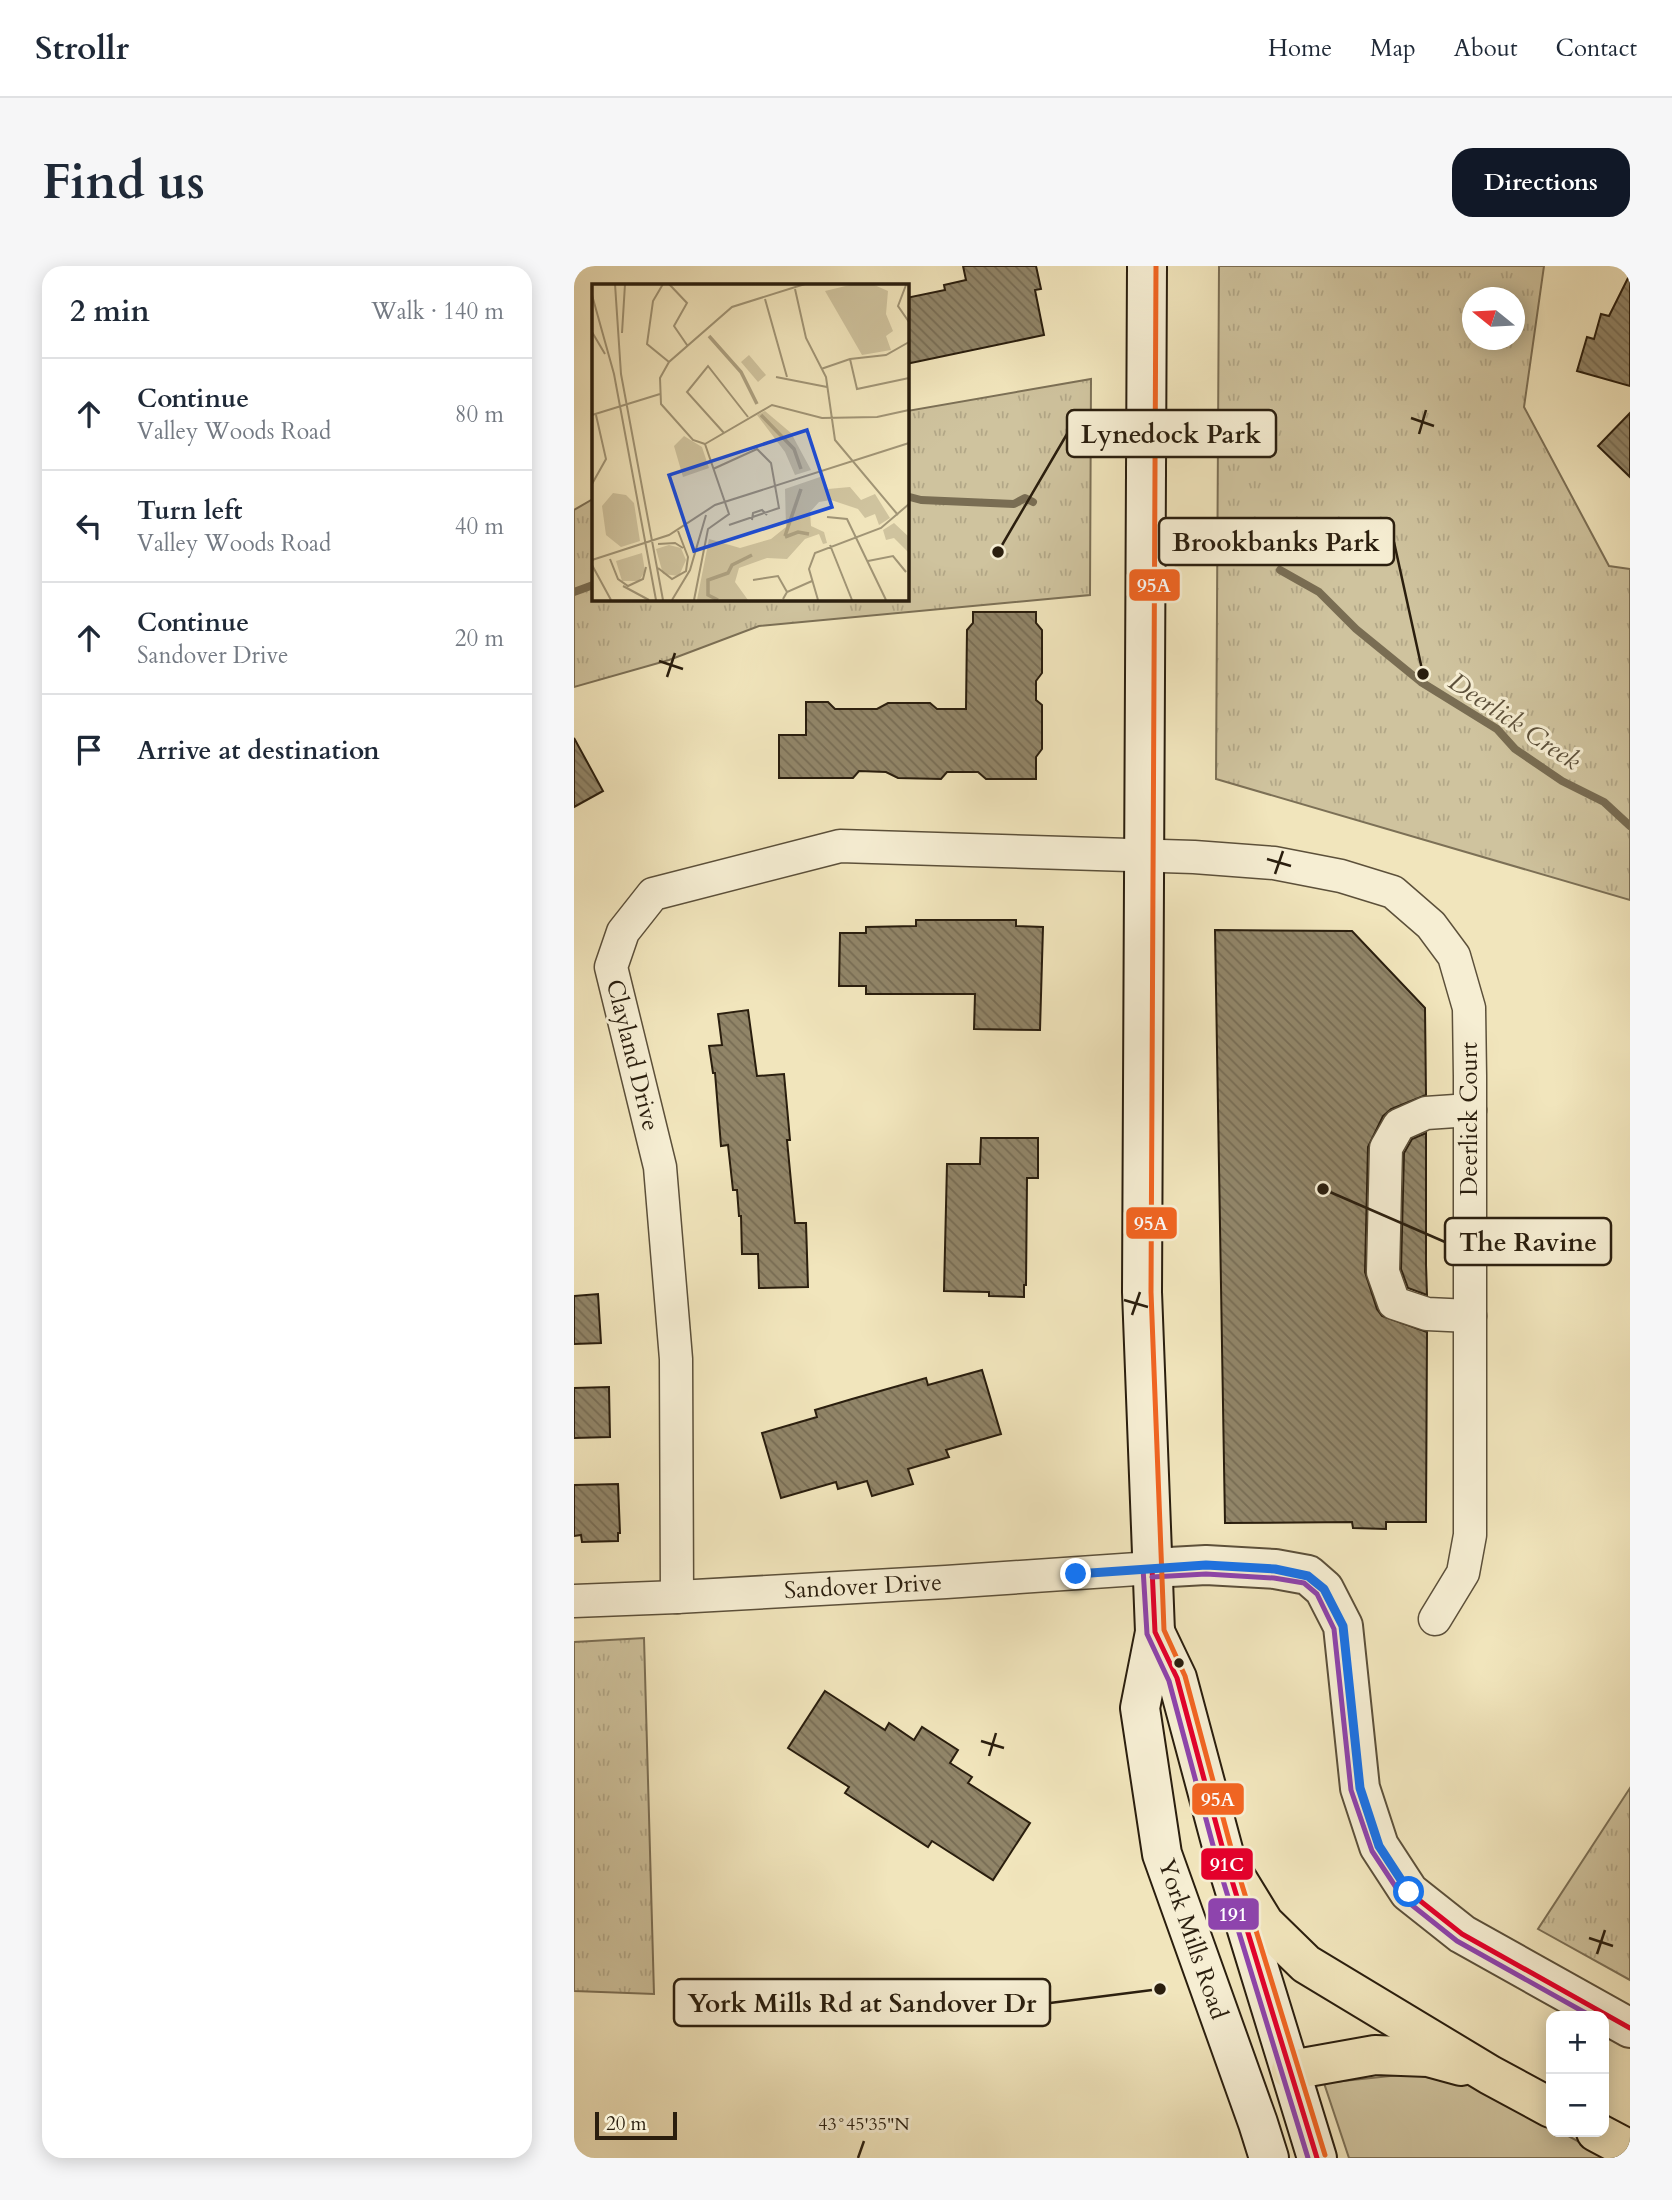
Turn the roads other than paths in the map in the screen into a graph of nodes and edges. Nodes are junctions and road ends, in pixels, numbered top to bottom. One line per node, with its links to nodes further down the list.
1 (1147, 266): 2 (main road, York Mills Road)
2 (1143, 855): 3 (street, Deerlick Court); 5 (main road, York Mills Road); 6 (street, Clayland Drive)
3 (1469, 1110): 4 (street, Deerlick Court); 4 (street)
4 (1470, 1316): 8 (street, Deerlick Court)
5 (1152, 1568): 6 (street, Sandover Drive); 9 (main road, York Mills Road); 11 (main road)
6 (677, 1597): 7 (street, Sandover Drive)
7 (574, 1601)
8 (1436, 1619)
9 (1155, 1632): 10 (main road, York Mills Road); 15 (main road, York Mills Road)
10 (1226, 1861): 12 (main road, York Mills Road); 13 (highway)
11 (1630, 2028)
12 (1291, 2070): 13 (highway); 15 (main road); 19 (main road, York Mills Road)
13 (1490, 2074): 14 (highway)
14 (1546, 2105)
15 (1252, 2106): 18 (main road, York Mills Road)
16 (1605, 2137): 17 (highway)
17 (1630, 2150)
18 (1269, 2158)
19 (1317, 2158)

